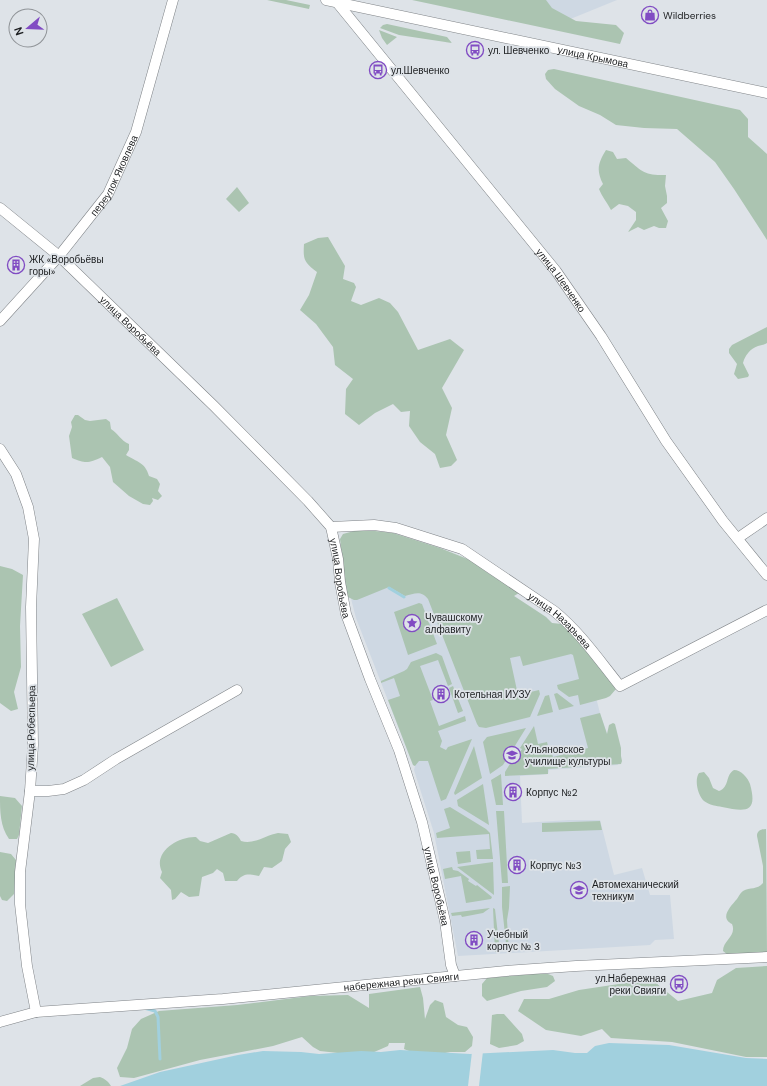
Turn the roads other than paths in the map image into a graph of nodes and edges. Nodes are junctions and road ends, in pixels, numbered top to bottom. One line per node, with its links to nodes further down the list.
1 (173, 0): 6 (street, переулок Яковлева)
2 (326, 0): 3 (street, улица Крымова)
3 (336, 1): 4 (street, улица Крымова); 11 (street, улица Шевченко)
4 (767, 93)
5 (0, 208): 6 (street, улица Воробьёва)
6 (59, 256): 7 (street, переулок Яковлева); 10 (street, улица Воробьёва)
7 (0, 321)
8 (0, 449): 15 (street, улица Робеспьера)
9 (767, 518): 11 (street)
10 (331, 527): 13 (street, улица Назарьева); 17 (street, улица Воробьёва)
11 (738, 538): 12 (street, улица Шевченко)
12 (767, 575)
13 (767, 610)
14 (237, 690): 15 (street)
15 (30, 791): 18 (street, улица Робеспьера)
16 (767, 956): 17 (street, набережная реки Свияги)
17 (454, 976): 18 (street, набережная реки Свияги)
18 (36, 1012): 19 (street, набережная реки Свияги)
19 (0, 1022)

